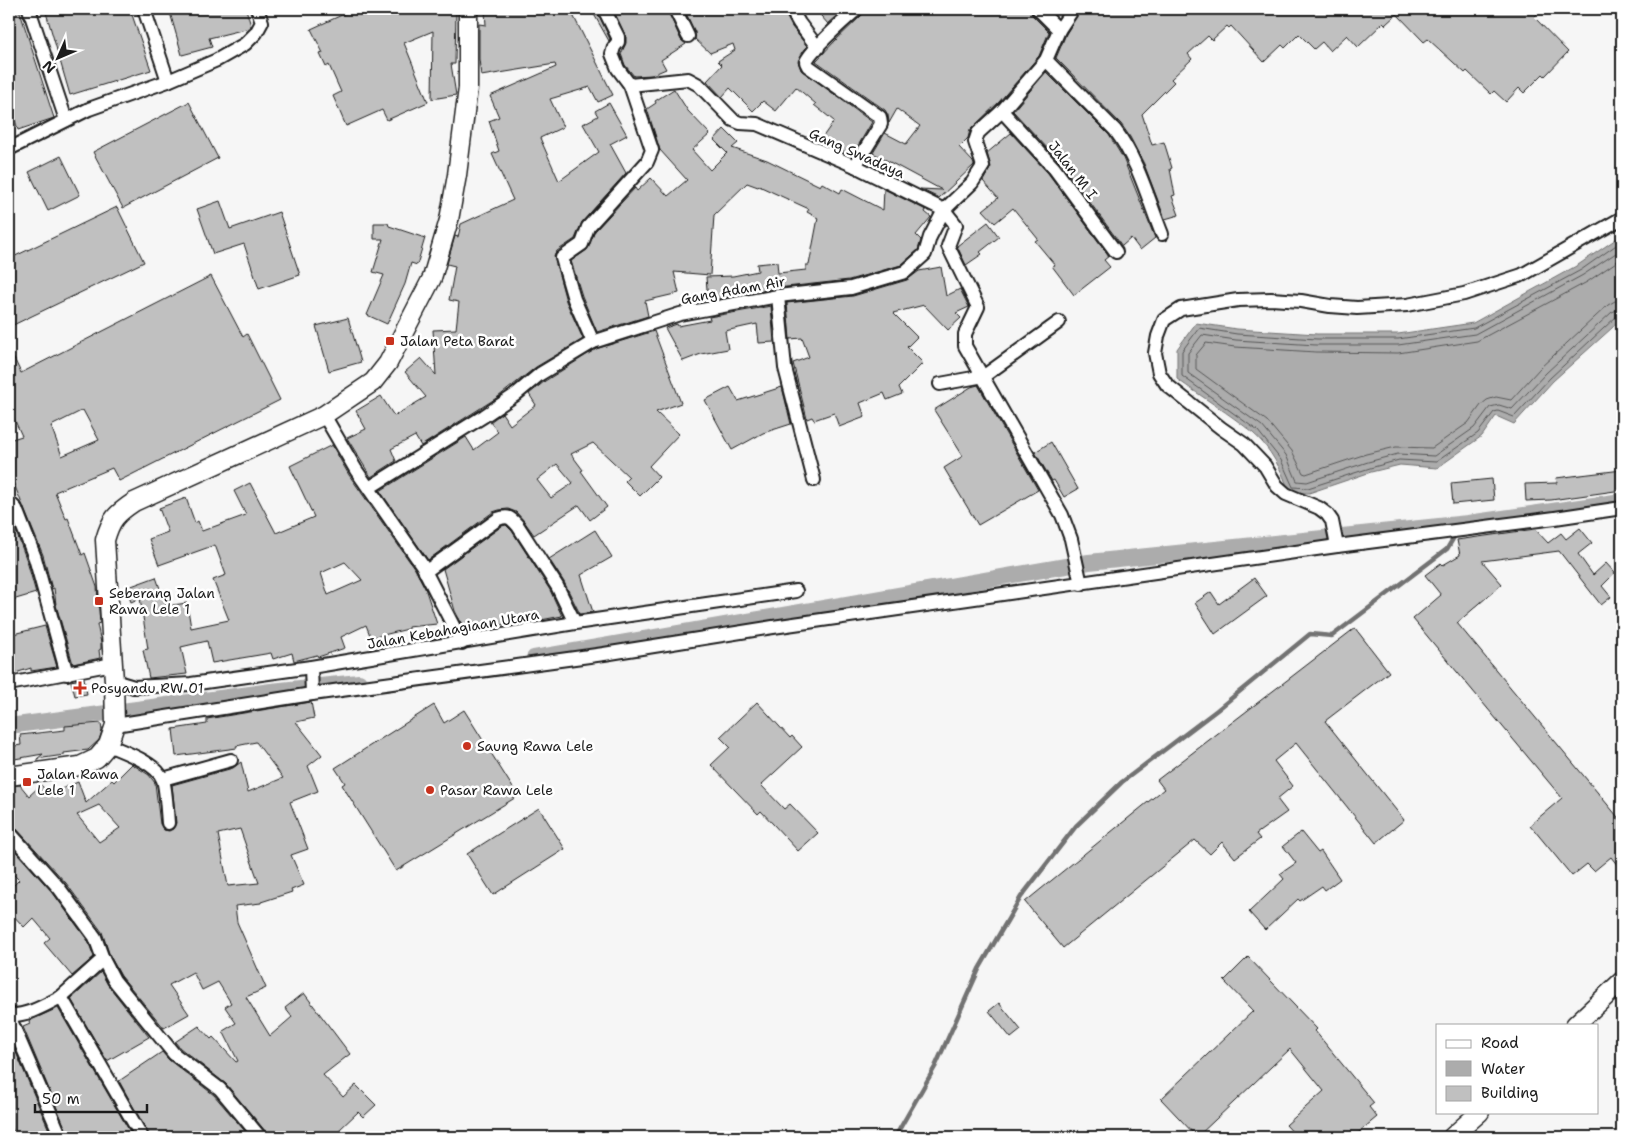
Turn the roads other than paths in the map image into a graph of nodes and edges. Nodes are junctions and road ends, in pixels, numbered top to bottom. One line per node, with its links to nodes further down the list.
1 (29, 9): 18 (street)
2 (144, 9): 15 (street)
3 (257, 9): 15 (street)
4 (604, 9): 16 (street)
5 (675, 9): 12 (street)
6 (791, 9): 13 (street)
7 (1038, 9): 11 (street)
8 (1072, 9): 11 (street, Gang Adam Air)
9 (472, 10): 30 (main road)
10 (854, 10): 13 (street)
11 (1059, 30): 14 (street, Gang Adam Air)
12 (688, 36)
13 (818, 48): 20 (street)
14 (1046, 60): 17 (street, Gang Adam Air); 23 (street)
15 (168, 81): 18 (street)
16 (630, 85): 20 (street, Gang Swadaya); 27 (street)
17 (1002, 110): 21 (street, Gang Adam Air); 24 (street, Jalan M I)
18 (66, 120): 19 (street)
19 (9, 149)
20 (855, 166): 21 (street, Gang Swadaya)
21 (944, 210): 25 (street, Gang Adam Air); 28 (street)
22 (1622, 218): 35 (street)
23 (1162, 234)
24 (1116, 252)
25 (778, 296): 27 (street, Gang Adam Air); 31 (street)
26 (1059, 322): 28 (street)
27 (593, 342): 32 (street, Gang Adam Air)
28 (984, 376): 29 (street); 37 (street)
29 (940, 384)
30 (324, 415): 32 (street); 43 (main road)
31 (814, 480)
32 (369, 488): 36 (street)
33 (9, 502): 42 (street)
34 (1622, 508): 35 (street)
35 (1337, 545): 37 (street)
36 (425, 572): 39 (street); 40 (street)
37 (1080, 578): 45 (street)
38 (796, 590): 39 (street, Jalan Kebahagiaan Utara)
39 (574, 623): 40 (street, Jalan Kebahagiaan Utara)
40 (462, 643): 41 (street, Jalan Kebahagiaan Utara)
41 (311, 669): 43 (street, Jalan Kebahagiaan Utara); 45 (street)
42 (67, 674): 43 (street); 44 (street)
43 (114, 676): 46 (main road)
44 (9, 684)
45 (312, 693): 46 (street)
46 (115, 724): 47 (main road)
47 (108, 745): 49 (main road); 50 (street)
48 (230, 760): 50 (street)
49 (9, 776)
50 (163, 779): 51 (street)
51 (168, 823)
52 (9, 832): 53 (street)
53 (103, 959): 55 (street); 61 (street)
54 (1622, 981): 57 (main road)
55 (61, 997): 56 (street); 60 (street)
56 (9, 1016): 59 (street)
57 (1576, 1024)
58 (1478, 1114): 62 (main road)
59 (61, 1137)
60 (142, 1137)
61 (260, 1137)
62 (1452, 1137)

